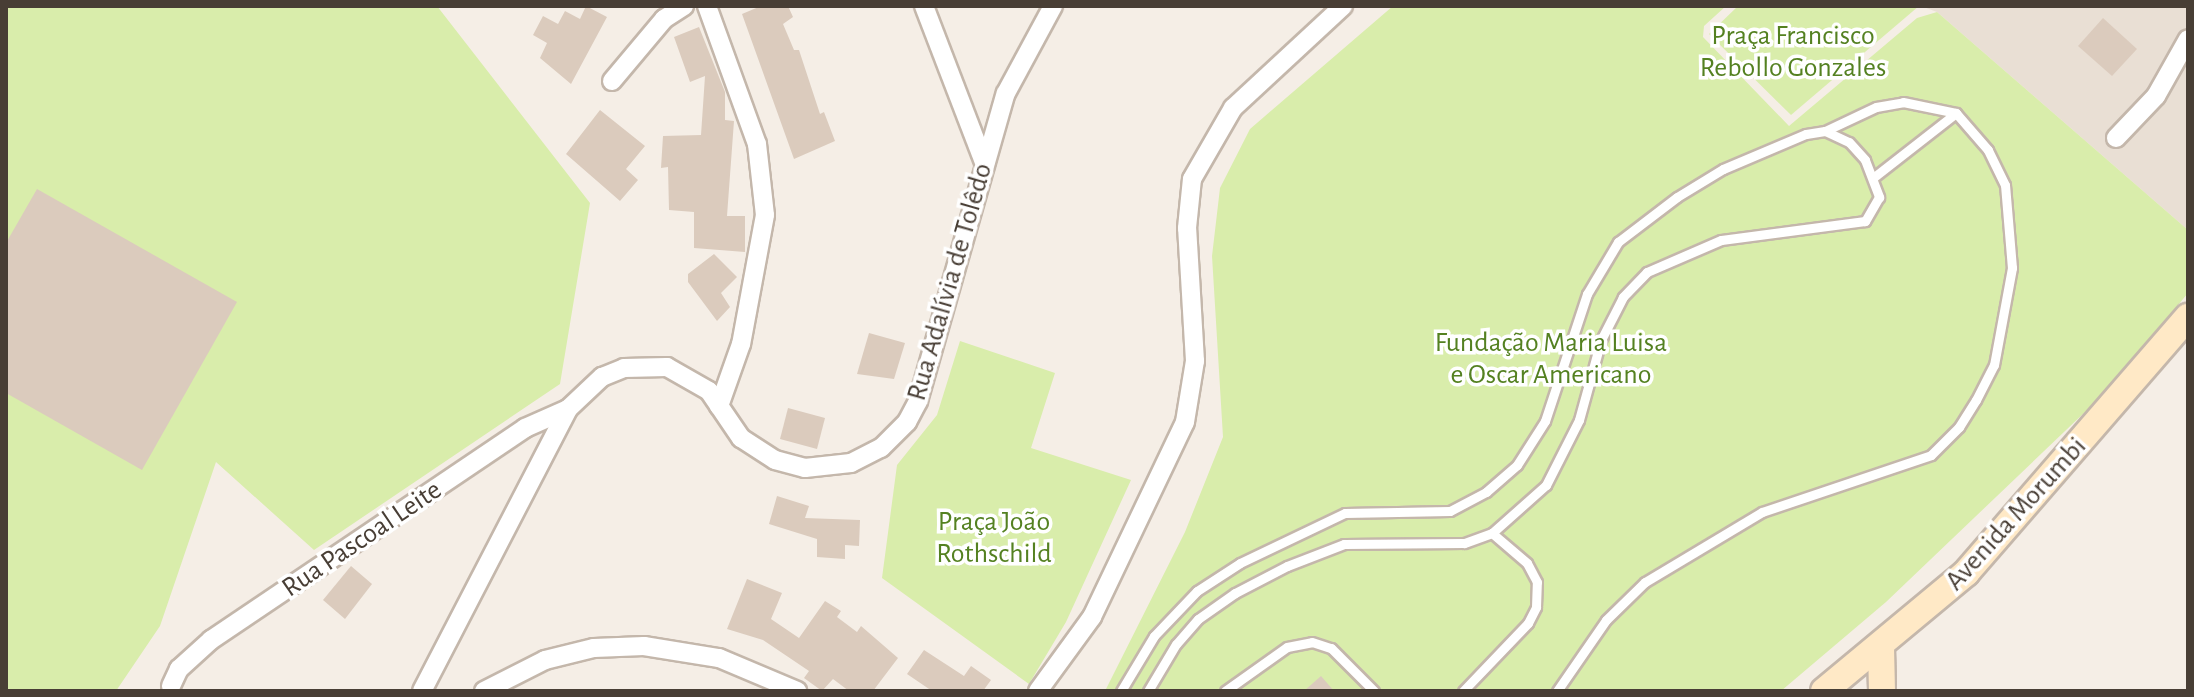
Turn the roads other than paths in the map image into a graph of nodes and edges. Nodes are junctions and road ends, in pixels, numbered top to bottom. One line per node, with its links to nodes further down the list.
1 (684, 6): 7 (street)
2 (707, 6): 14 (street)
3 (924, 6): 11 (street)
4 (1053, 6): 11 (street, Rua Adalívia de Tolêdo)
5 (1343, 6): 24 (street)
6 (2188, 39): 10 (street)
7 (612, 81)
8 (1956, 113): 9 (lane); 12 (lane); 30 (lane)
9 (1825, 131): 12 (lane); 25 (lane)
10 (2116, 138)
11 (985, 165): 14 (street, Rua Adalívia de Tolêdo)
12 (1874, 177): 16 (lane)
13 (2183, 333): 17 (main road, Avenida Morumbi)
14 (719, 406): 15 (street, Rua Adalívia de Tolêdo)
15 (568, 409): 20 (street, Rua Pascoal Leite); 21 (street, Rua Adalívia de Tolêdo)
16 (1492, 533): 26 (lane); 29 (lane)
17 (1881, 647): 18 (main road, Avenida Morumbi); 19 (main road)
18 (1834, 683): 19 (main road)
19 (1883, 688)
20 (170, 689)
21 (422, 691)
22 (484, 691): 23 (street)
23 (797, 691)
24 (1038, 691)
25 (1121, 691)
26 (1148, 691)
27 (1225, 691): 28 (lane)
28 (1374, 691)
29 (1463, 691)
30 (1557, 691)

